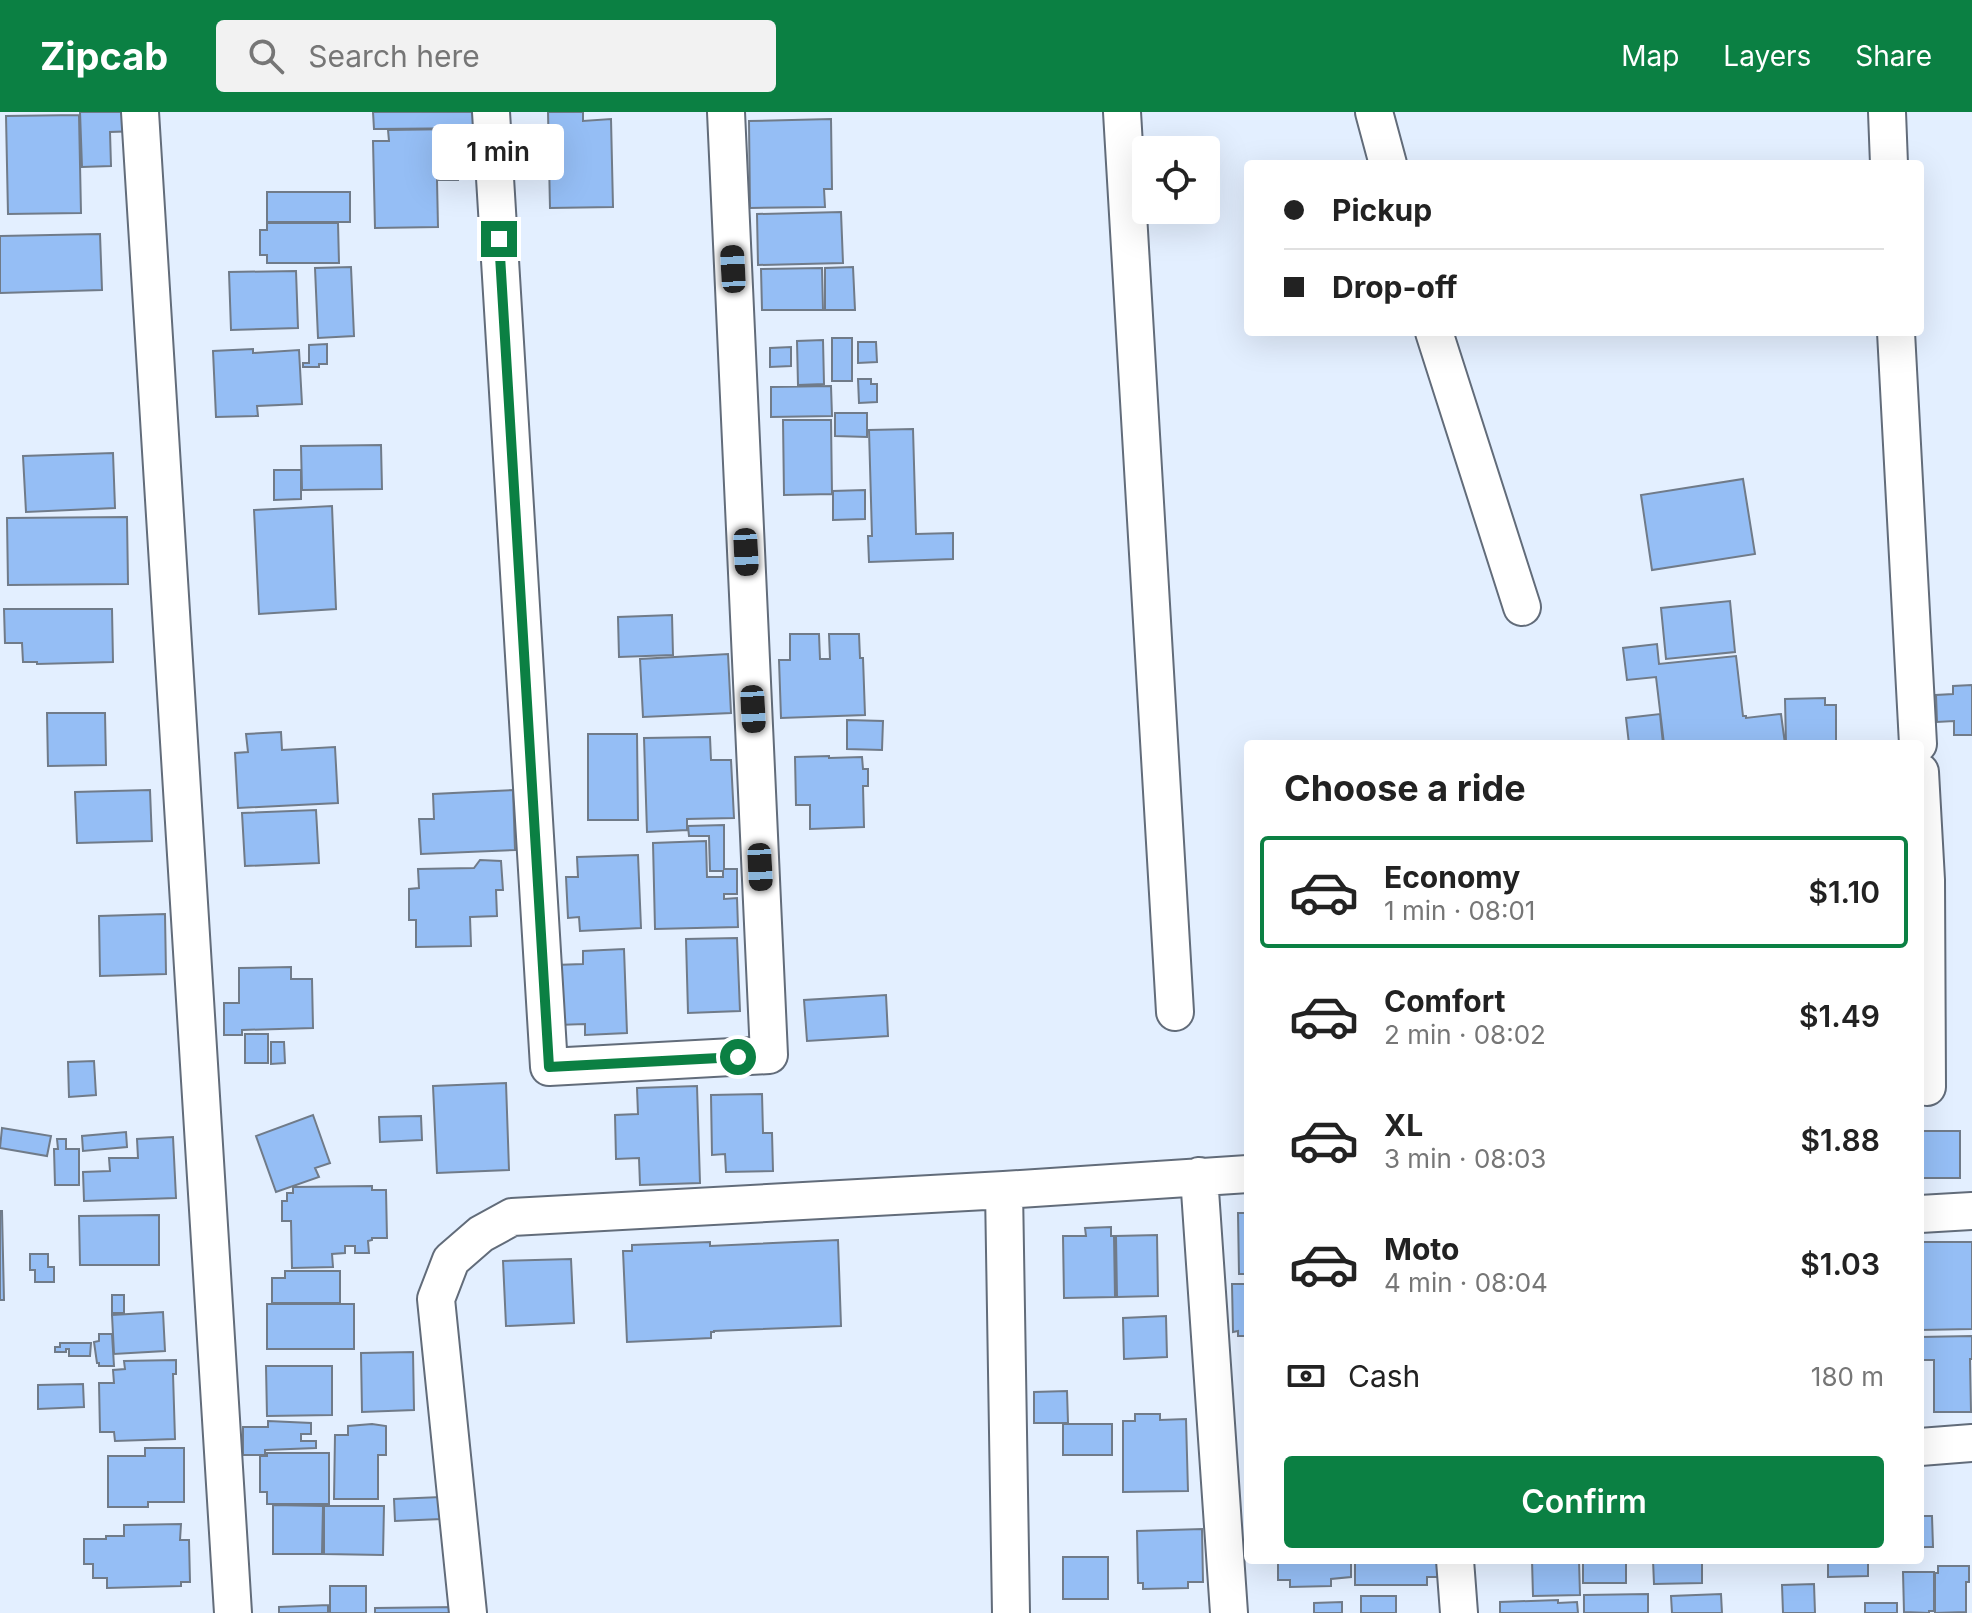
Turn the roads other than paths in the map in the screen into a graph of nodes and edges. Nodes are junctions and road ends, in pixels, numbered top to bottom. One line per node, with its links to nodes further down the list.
1 (140, 112): 24 (street)
2 (491, 112): 3 (street)
3 (726, 112)
4 (1122, 112): 14 (street)
5 (1374, 112): 7 (street)
6 (1887, 112): 8 (street)
7 (1387, 160)
8 (1889, 160)
9 (1435, 336): 11 (street)
10 (1896, 336): 12 (street)
11 (1522, 607)
12 (1918, 740)
13 (1924, 844): 15 (street)
14 (1175, 1012)
15 (1927, 1087)
16 (1244, 1174): 17 (street)
17 (1199, 1176): 18 (street); 27 (street)
18 (1004, 1190): 25 (street); 26 (street)
19 (1972, 1211): 20 (street)
20 (1924, 1214)
21 (1972, 1443): 22 (street)
22 (1924, 1447)
23 (1455, 1564): 28 (street)
24 (233, 1613)
25 (468, 1613)
26 (1011, 1613)
27 (1229, 1613)
28 (1459, 1613)

